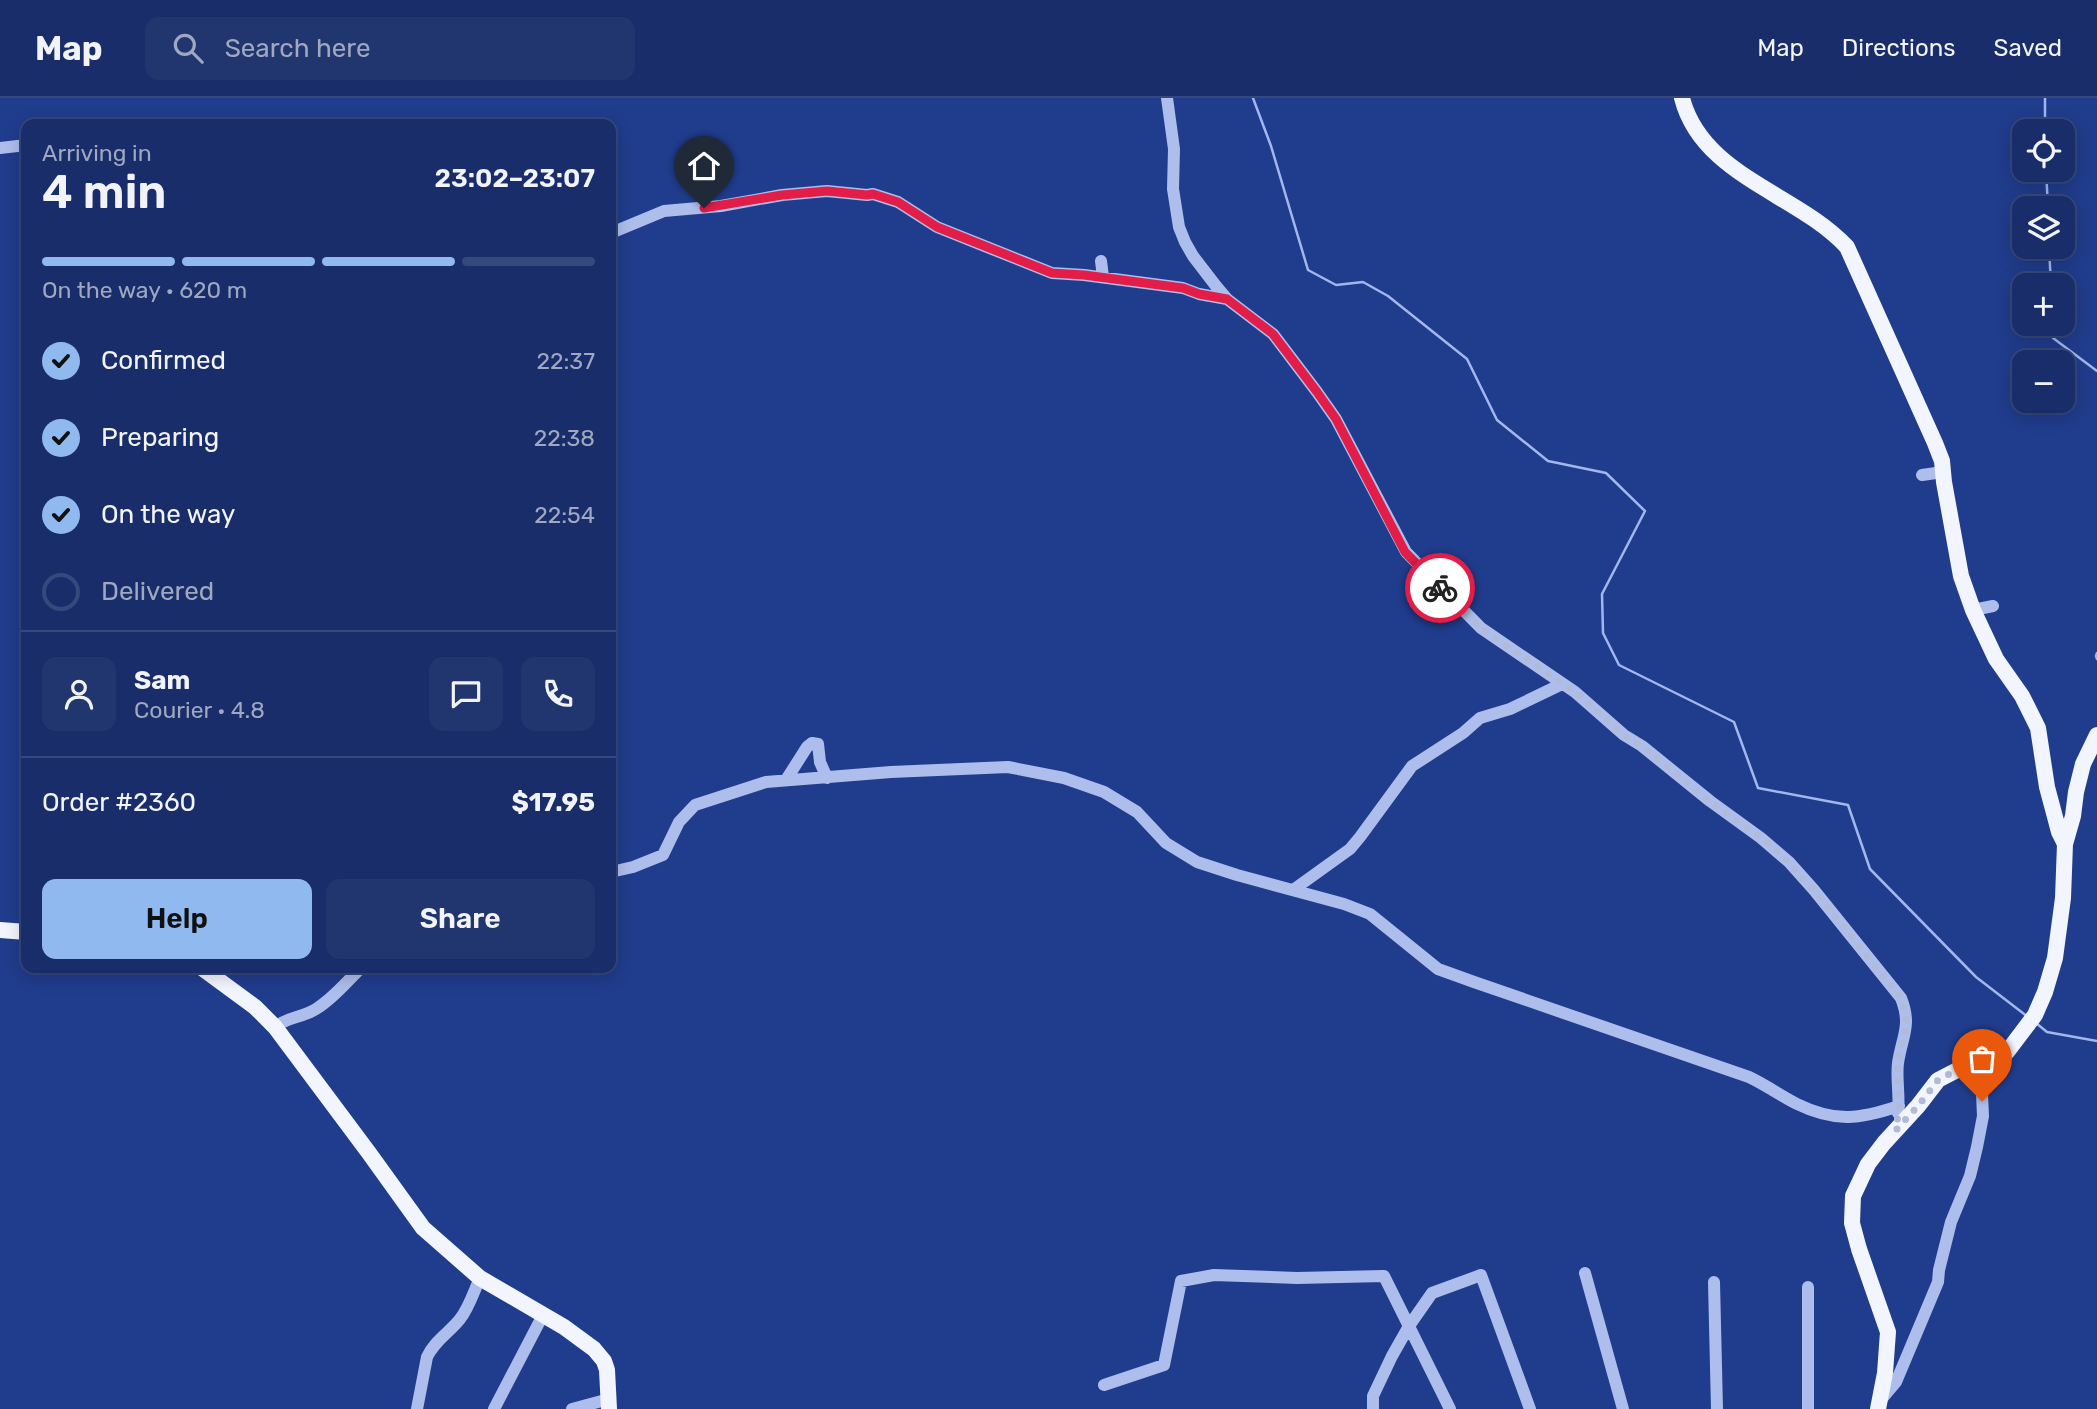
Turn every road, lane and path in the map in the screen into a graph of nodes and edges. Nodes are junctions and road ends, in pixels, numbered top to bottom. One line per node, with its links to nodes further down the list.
1 (1167, 98): 8 (street)
2 (1682, 98): 9 (main road)
3 (21, 146): 4 (street)
4 (0, 148)
5 (616, 231): 7 (street)
6 (1101, 261): 7 (street)
7 (1103, 277): 8 (street)
8 (1227, 299): 13 (street)
9 (1943, 472): 10 (street); 12 (main road)
10 (1922, 475)
11 (1993, 606): 12 (street)
12 (1973, 610): 17 (main road)
13 (1562, 684): 19 (street); 26 (street)
14 (2097, 735): 17 (main road)
15 (827, 778): 16 (street); 16 (street); 19 (street)
16 (786, 780): 18 (street)
17 (2065, 844): 25 (main road)
18 (616, 871)
19 (1293, 890): 26 (street)
20 (0, 930): 21 (main road)
21 (21, 932)
22 (209, 973): 24 (main road)
23 (356, 973): 24 (street)
24 (275, 1027): 29 (main road)
25 (1991, 1056): 27 (main road); 36 (street)
26 (1899, 1105): 27 (street)
27 (1896, 1130): 36 (main road)
28 (1585, 1273): 43 (street)
29 (480, 1278): 32 (main road); 37 (street)
30 (1714, 1282): 44 (street)
31 (1808, 1287): 45 (street)
32 (543, 1315): 35 (main road); 38 (street)
33 (1409, 1326): 34 (street); 40 (street); 41 (street); 42 (street)
34 (1104, 1385)
35 (609, 1404): 39 (street)
36 (1879, 1405)
37 (418, 1409)
38 (494, 1409)
39 (572, 1409)
40 (1373, 1409)
41 (1450, 1409)
42 (1530, 1409)
43 (1623, 1409)
44 (1717, 1409)
45 (1808, 1409)

